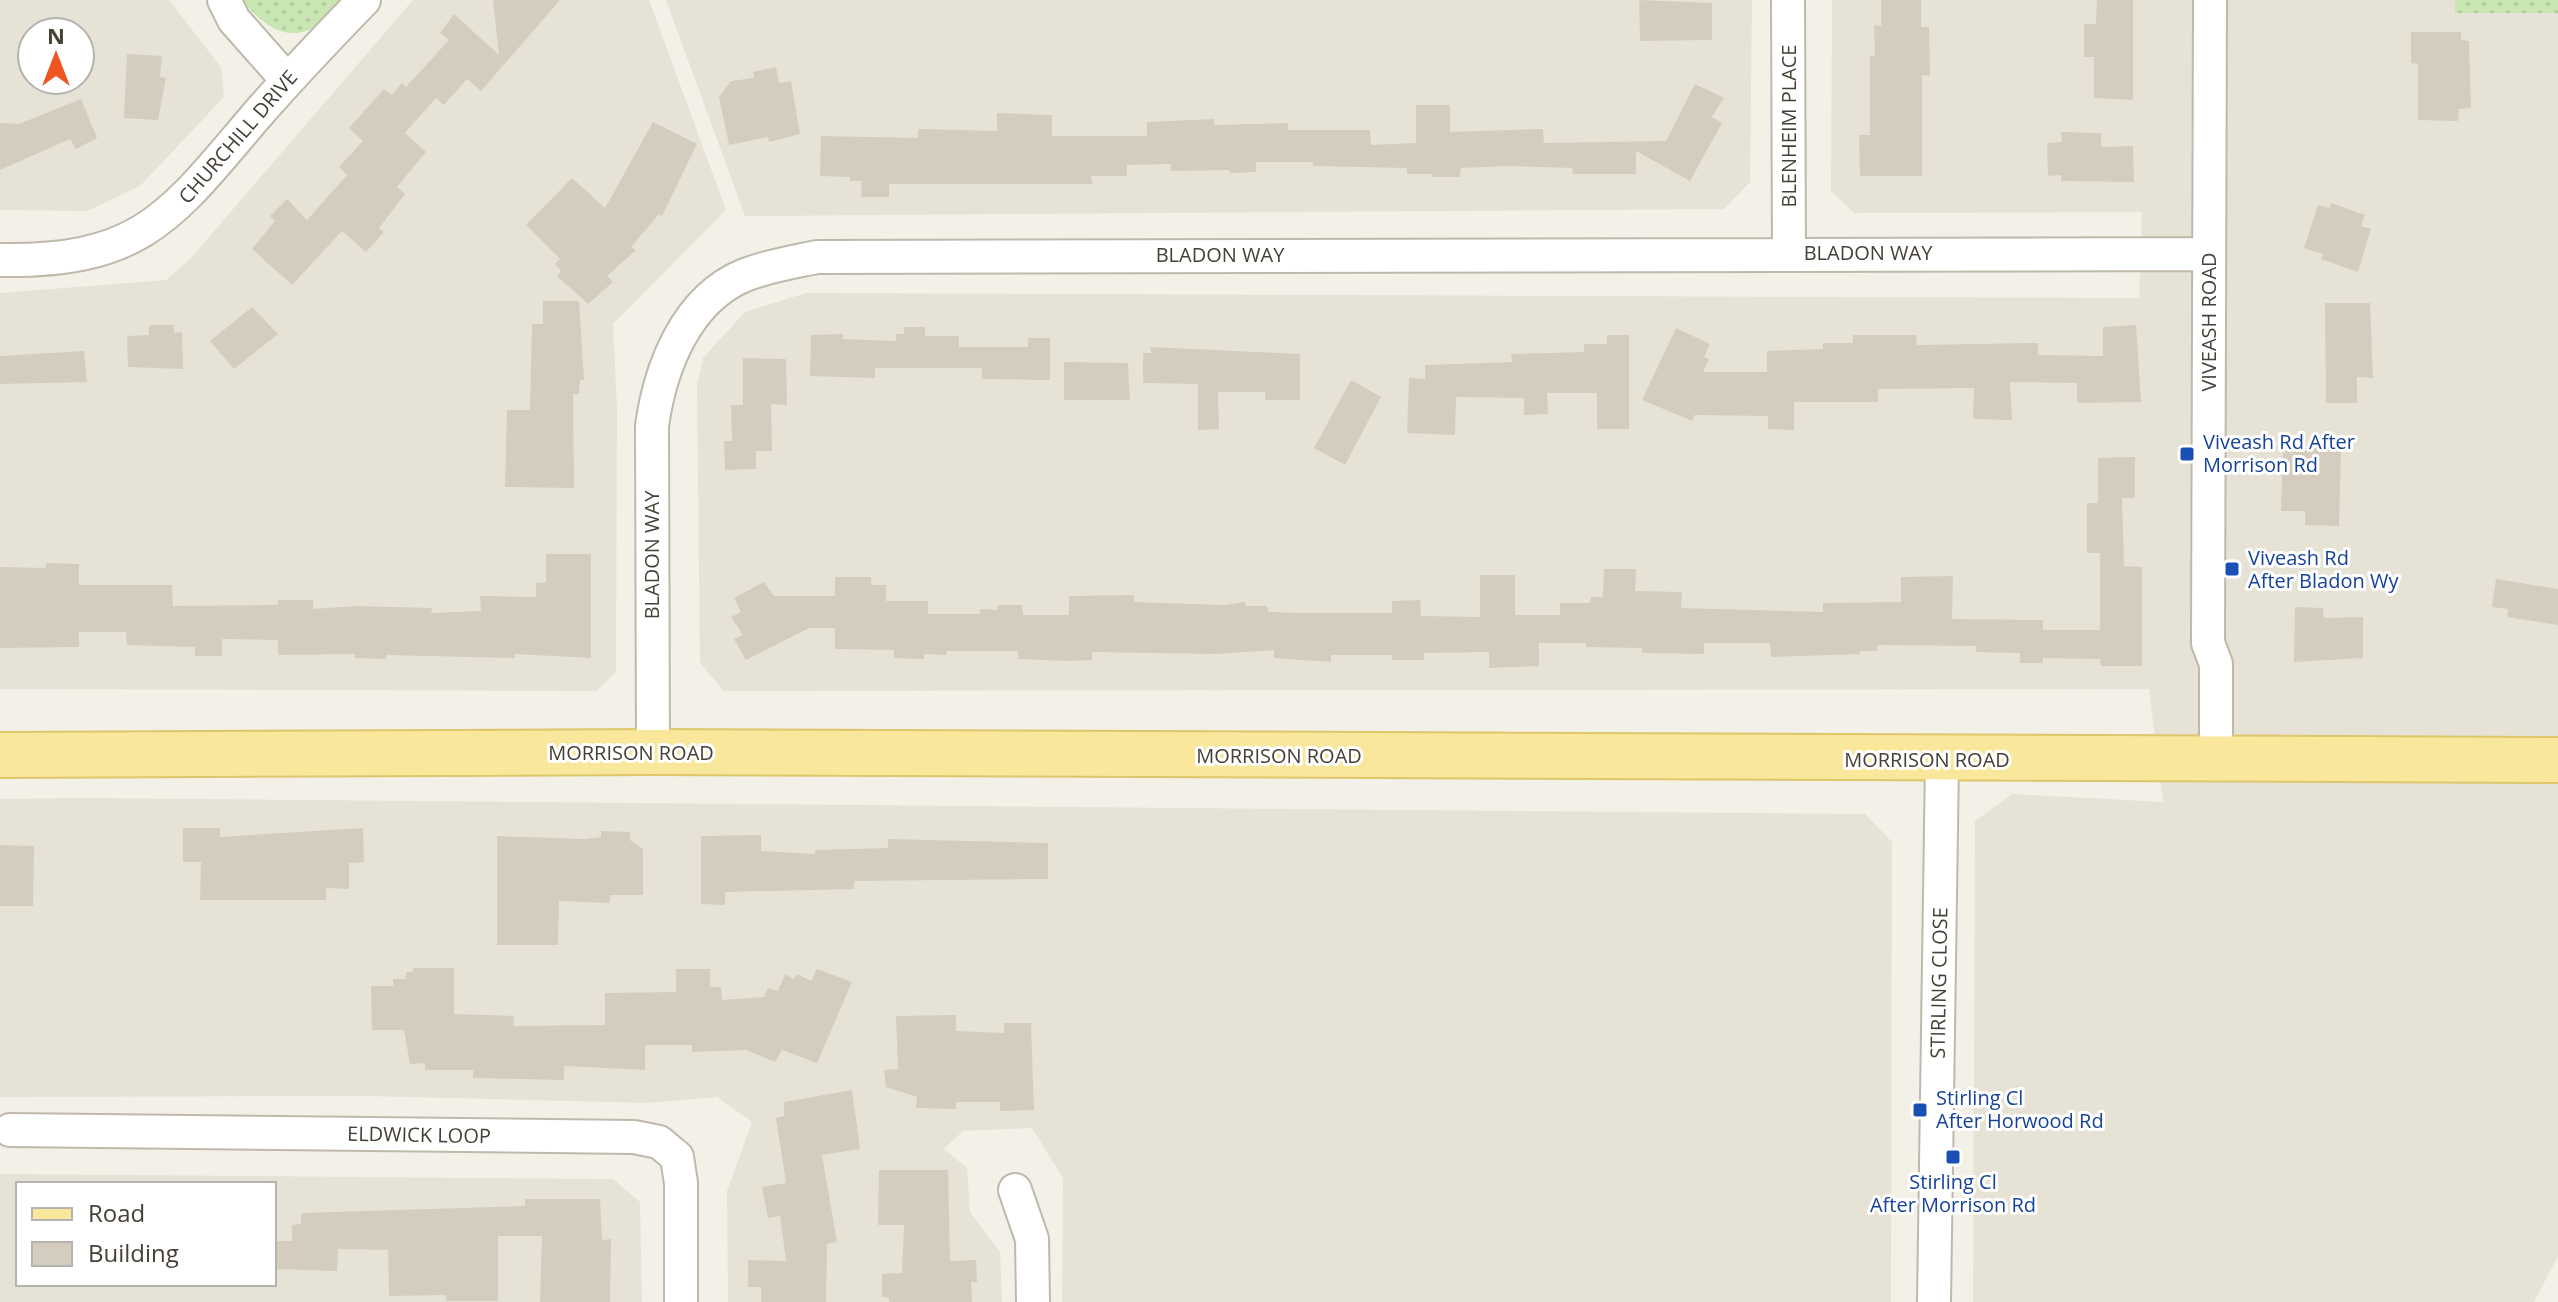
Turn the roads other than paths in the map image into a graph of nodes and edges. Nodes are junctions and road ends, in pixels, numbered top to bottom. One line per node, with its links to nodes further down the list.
1 (224, 0): 5 (street)
2 (364, 0): 5 (street, CHURCHILL DRIVE)
3 (1788, 0): 6 (street, BLENHEIM PLACE)
4 (2210, 0): 7 (street, VIVEASH ROAD)
5 (287, 80): 8 (street, CHURCHILL DRIVE)
6 (1789, 253): 7 (street, BLADON WAY); 9 (street, BLADON WAY)
7 (2209, 254): 12 (street, VIVEASH ROAD)
8 (0, 260)
9 (653, 752): 10 (main road, MORRISON ROAD); 11 (main road, MORRISON ROAD)
10 (0, 755)
11 (1942, 760): 12 (main road, MORRISON ROAD); 18 (street, STIRLING CLOSE)
12 (2206, 760): 13 (main road, MORRISON ROAD)
13 (2558, 760)
14 (10, 1130): 16 (street, ELDWICK LOOP)
15 (1015, 1190): 17 (street)
16 (681, 1302)
17 (1033, 1302)
18 (1934, 1302)

